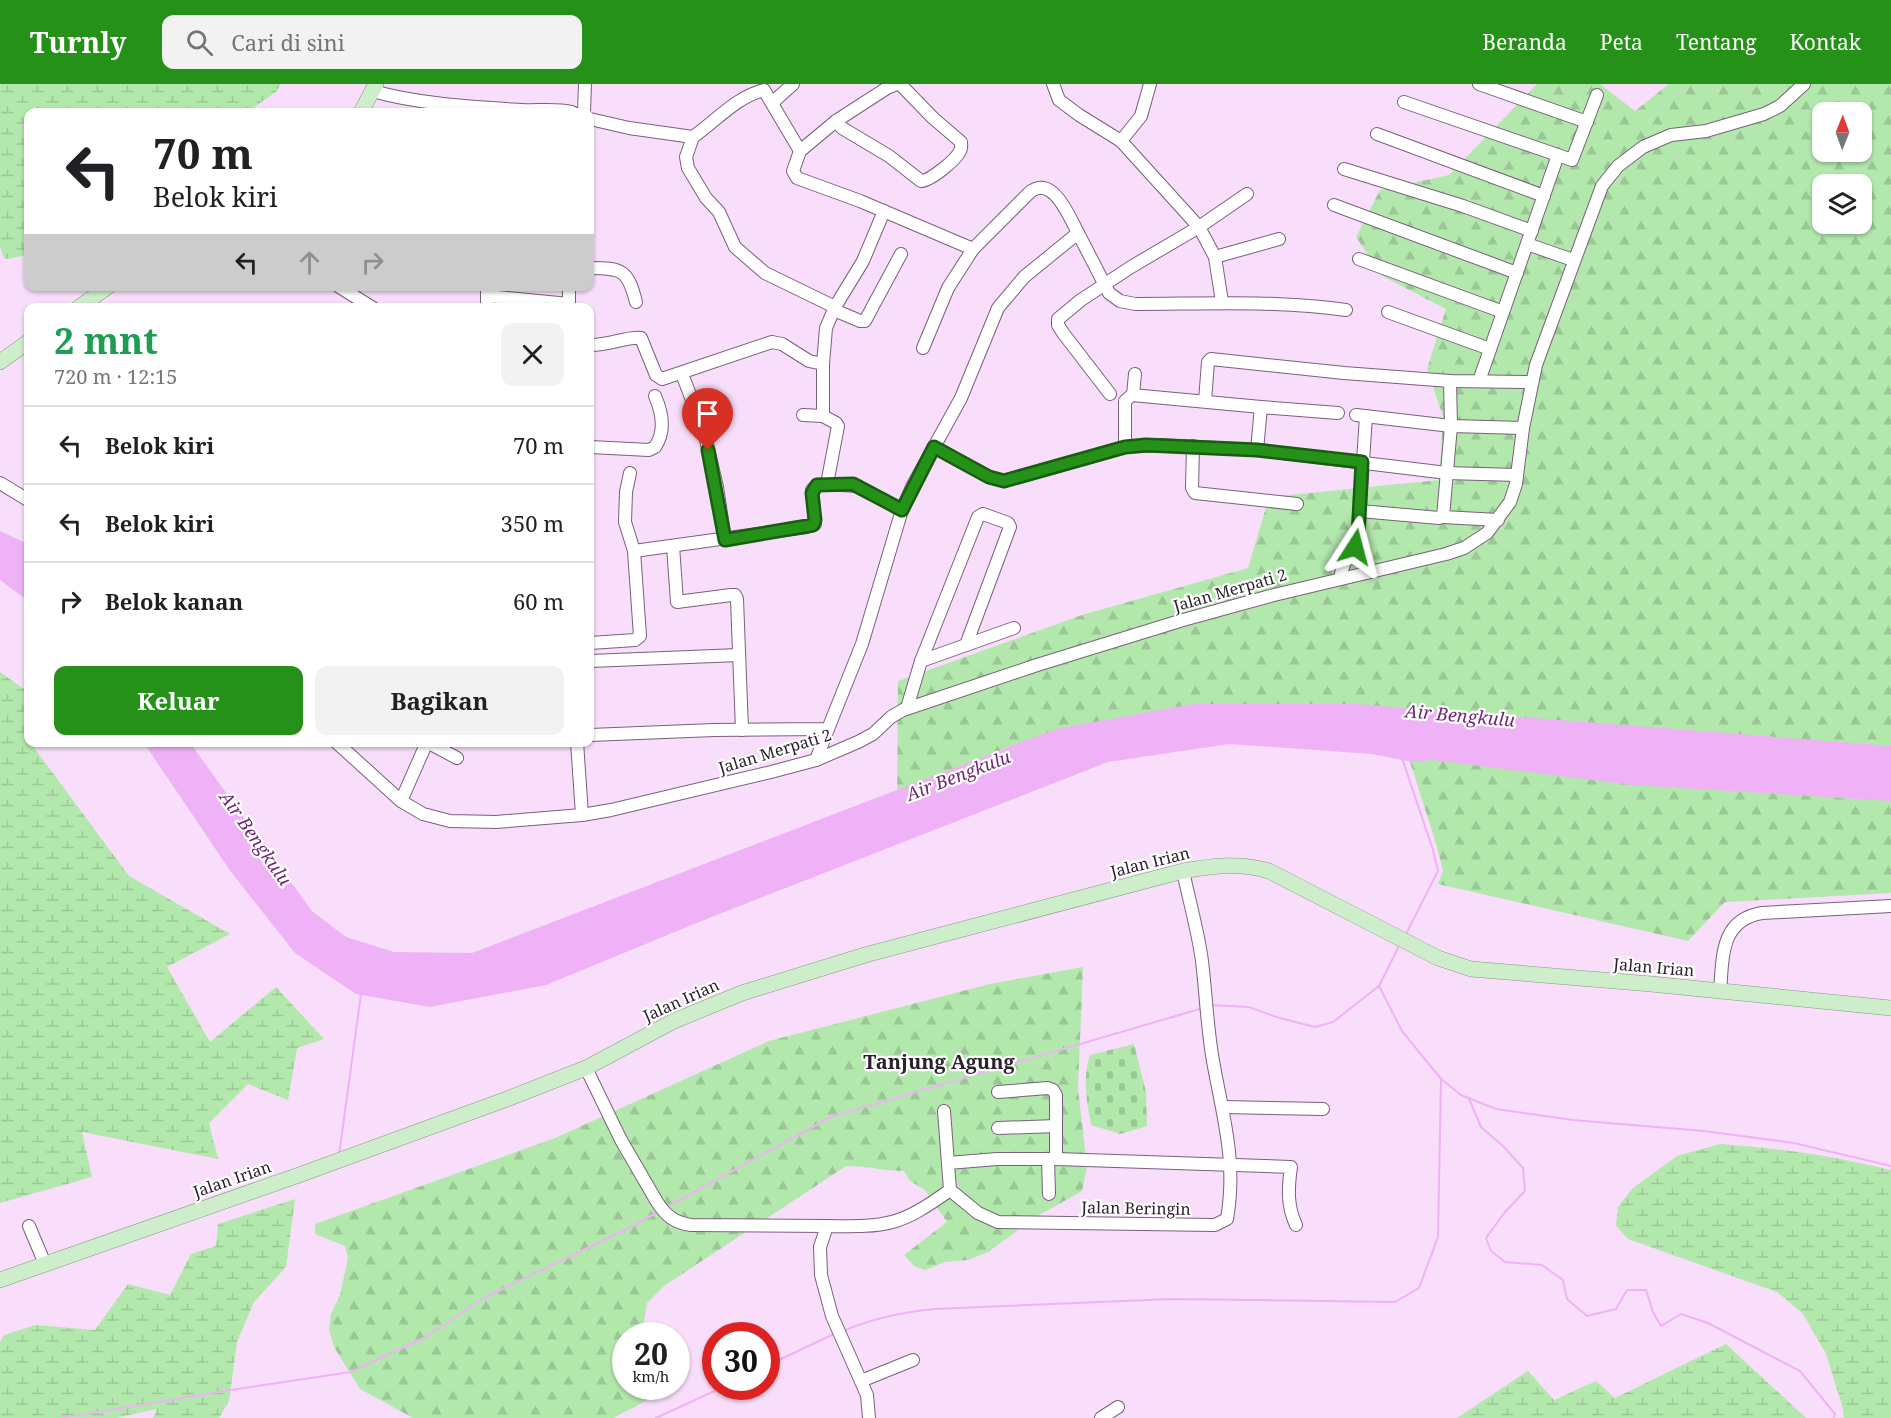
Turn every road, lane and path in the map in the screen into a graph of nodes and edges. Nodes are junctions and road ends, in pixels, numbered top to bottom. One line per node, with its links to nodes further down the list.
1 (585, 84): 15 (street)
2 (793, 84): 12 (street)
3 (899, 84): 17 (street); 17 (street)
4 (1053, 84): 21 (street)
5 (1150, 84): 21 (street)
6 (1479, 84): 18 (street)
7 (1804, 84): 38 (street, Jalan Merpati 2)
8 (764, 87): 12 (street); 20 (street)
9 (375, 88): 13 (main road); 14 (street)
10 (1597, 95): 18 (street)
11 (1404, 102): 23 (street)
12 (772, 103): 22 (street)
13 (364, 108)
14 (483, 108)
15 (584, 108)
16 (594, 120): 20 (street)
17 (836, 121): 22 (street)
18 (1587, 122): 23 (street)
19 (1377, 134): 26 (street)
20 (693, 137): 50 (street)
21 (1121, 141): 29 (street)
22 (801, 151): 28 (street)
23 (1558, 155): 26 (street)
24 (1344, 169): 30 (street)
25 (1247, 194): 29 (street)
26 (1544, 196): 30 (street)
27 (1334, 205): 40 (street)
28 (884, 211): 34 (street); 50 (street)
29 (1199, 227): 36 (street); 41 (street)
30 (1532, 231): 33 (street)
31 (1078, 233): 34 (street); 41 (street); 77 (street)
32 (1279, 239): 36 (street)
33 (1527, 244): 38 (street); 40 (street)
34 (973, 249): 56 (street)
35 (901, 254): 50 (street)
36 (1215, 257): 46 (street)
37 (1359, 259): 53 (street)
38 (1574, 260): 64 (street, Jalan Merpati 2)
39 (594, 268): 45 (street)
40 (1517, 273): 53 (street)
41 (1105, 285): 46 (street); 65 (street)
42 (102, 291): 47 (main road)
43 (345, 291): 48 (street)
44 (487, 297): 49 (street)
45 (636, 302)
46 (1222, 302): 51 (street)
47 (85, 303)
48 (363, 303)
49 (542, 303)
50 (835, 308): 59 (street)
51 (1346, 310)
52 (1388, 312): 57 (street)
53 (1503, 312): 57 (street)
54 (24, 345): 58 (main road)
55 (594, 345): 60 (street)
56 (923, 348)
57 (1490, 349): 63 (street)
58 (0, 362)
59 (823, 364): 60 (street); 72 (street)
60 (681, 374): 92 (street)
61 (1135, 374): 66 (street)
62 (1450, 381): 63 (street); 68 (street); 73 (street)
63 (1479, 381): 64 (street)
64 (1532, 382): 74 (street, Jalan Merpati 2)
65 (1110, 394)
66 (1132, 395): 68 (street); 78 (street)
67 (655, 396): 76 (street)
68 (1205, 401): 69 (street)
69 (1261, 407): 70 (street); 79 (street)
70 (1338, 414)
71 (803, 415): 72 (street)
72 (824, 416): 85 (street)
73 (1450, 426): 74 (street); 80 (street); 82 (street)
74 (1524, 428): 83 (street, Jalan Merpati 2)
75 (1193, 446): 78 (street); 79 (street); 87 (street)
76 (594, 447)
77 (934, 447): 78 (street); 88 (street)
78 (1125, 447)
79 (1257, 450): 80 (street)
80 (1362, 462): 82 (street); 89 (street)
81 (630, 473): 94 (street)
82 (1448, 473): 83 (street); 90 (street)
83 (1517, 475): 91 (street, Jalan Merpati 2)
84 (0, 483): 86 (street)
85 (827, 484): 88 (street); 92 (street)
86 (24, 498)
87 (1297, 504)
88 (902, 510): 103 (street)
89 (1360, 511): 90 (street); 95 (street)
90 (1443, 517): 91 (street)
91 (1498, 520): 95 (street, Jalan Merpati 2)
92 (725, 540): 93 (street)
93 (673, 546): 94 (street); 99 (street)
94 (634, 551): 97 (street)
95 (1340, 579): 102 (street, Jalan Merpati 2)
96 (1014, 628): 98 (street)
97 (594, 643)
98 (966, 645): 101 (street); 101 (street)
99 (739, 655): 100 (street); 104 (street)
100 (594, 661)
101 (921, 661): 102 (street)
102 (907, 708): 111 (street, Jalan Merpati 2)
103 (828, 729): 104 (street); 111 (street)
104 (742, 730): 105 (street)
105 (594, 735)
106 (342, 747): 112 (street, Jalan Merpati 2)
107 (425, 747): 112 (street)
108 (435, 747): 110 (street)
109 (577, 747): 113 (street)
110 (457, 758)
111 (816, 760): 113 (street, Jalan Merpati 2)
112 (402, 801): 113 (street, Jalan Merpati 2)
113 (582, 815)
114 (1183, 871): 116 (main road, Jalan Irian); 118 (main road, Jalan Irian); 120 (street, Jalan Beringin)
115 (1891, 906): 116 (street)
116 (1720, 991): 117 (main road, Jalan Irian)
117 (1891, 1008)
118 (586, 1068): 132 (street); 133 (main road, Jalan Irian)
119 (998, 1092): 123 (street)
120 (1223, 1107): 121 (street); 127 (street, Jalan Beringin)
121 (1323, 1109)
122 (944, 1111): 126 (street)
123 (1056, 1126): 124 (street); 125 (street)
124 (998, 1128)
125 (1052, 1159): 126 (street); 127 (street); 129 (street)
126 (948, 1163): 128 (street)
127 (1230, 1165): 128 (street, Jalan Beringin); 130 (street)
128 (950, 1190): 132 (street)
129 (1049, 1194)
130 (1296, 1225)
131 (29, 1226): 133 (street)
132 (827, 1226): 136 (street)
133 (45, 1264): 134 (main road, Jalan Irian)
134 (0, 1280)
135 (913, 1360): 136 (street)
136 (861, 1381): 138 (street)
137 (1118, 1407): 139 (street)
138 (869, 1418)
139 (1101, 1418)

